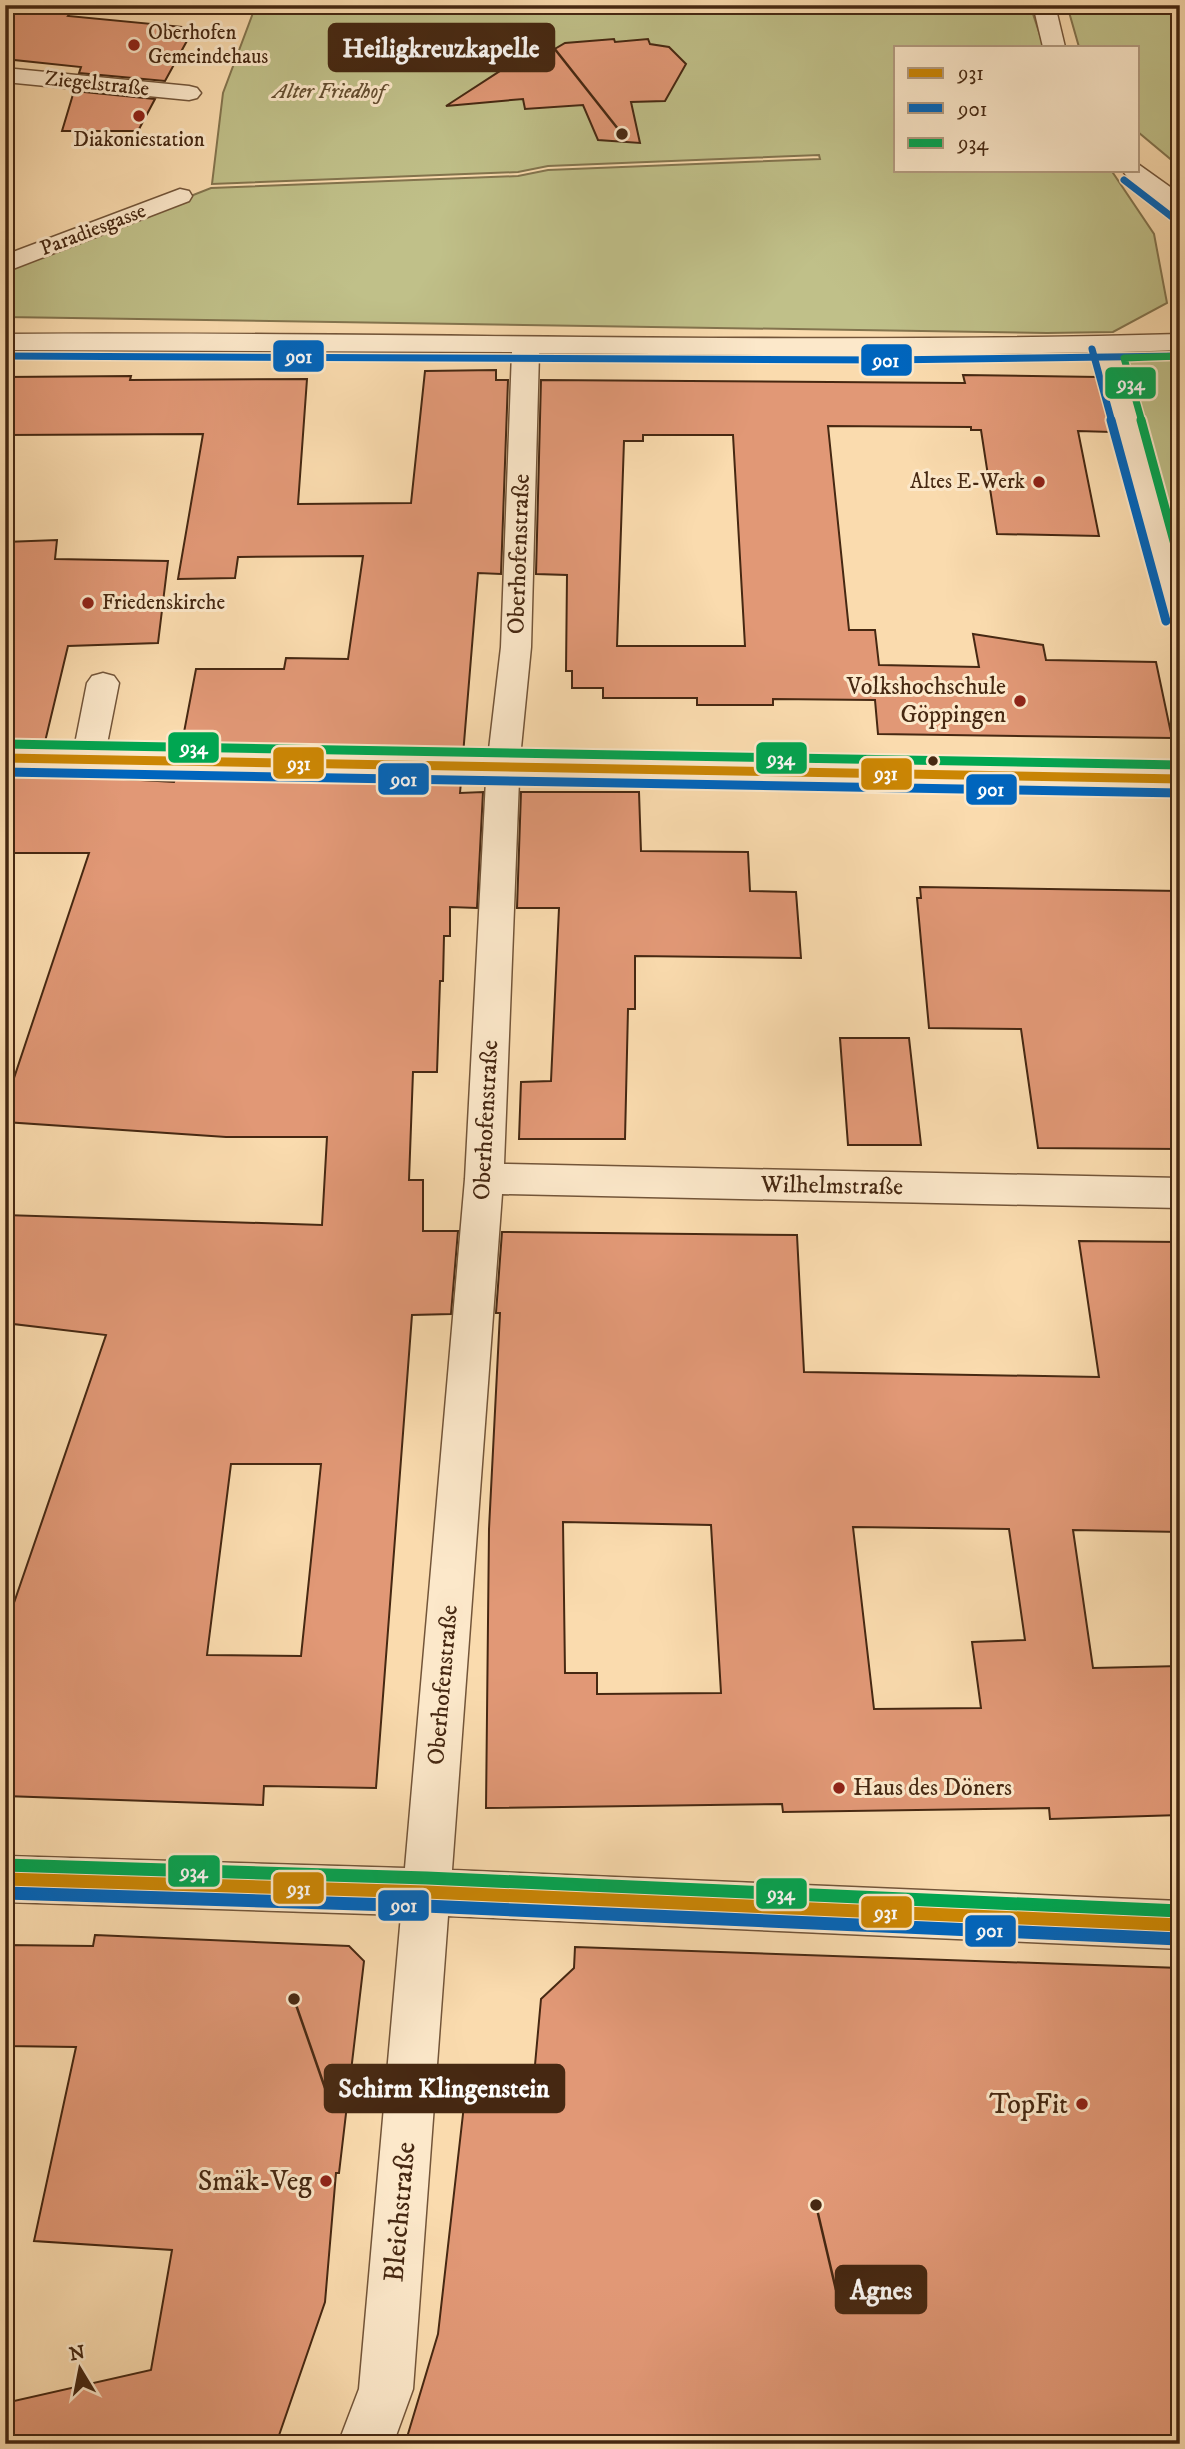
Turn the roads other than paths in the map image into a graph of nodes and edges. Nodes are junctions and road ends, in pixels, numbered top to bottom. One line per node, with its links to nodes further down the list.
1 (1044, 5): 2 (street)
2 (1054, 46)
3 (5, 75): 4 (street, Ziegelstraße)
4 (189, 93)
5 (1137, 172): 7 (street)
6 (180, 196): 8 (street, Paradiesgasse)
7 (1180, 206)
8 (5, 264)
9 (1180, 320): 13 (street)
10 (5, 342): 12 (street)
11 (1180, 342): 13 (street)
12 (526, 345): 13 (street); 18 (street, Oberhofenstraße)
13 (1106, 345): 14 (street)
14 (1180, 617)
15 (103, 683): 17 (street)
16 (5, 758): 17 (street)
17 (88, 760): 18 (street)
18 (503, 769): 19 (street); 20 (street, Oberhofenstraße)
19 (1180, 779)
20 (484, 1179): 21 (street, Wilhelmstraße); 23 (street, Oberhofenstraße)
21 (1180, 1193)
22 (5, 1879): 23 (street)
23 (426, 1892): 24 (street); 25 (street, Bleichstraße)
24 (1180, 1925)
25 (365, 2444)

